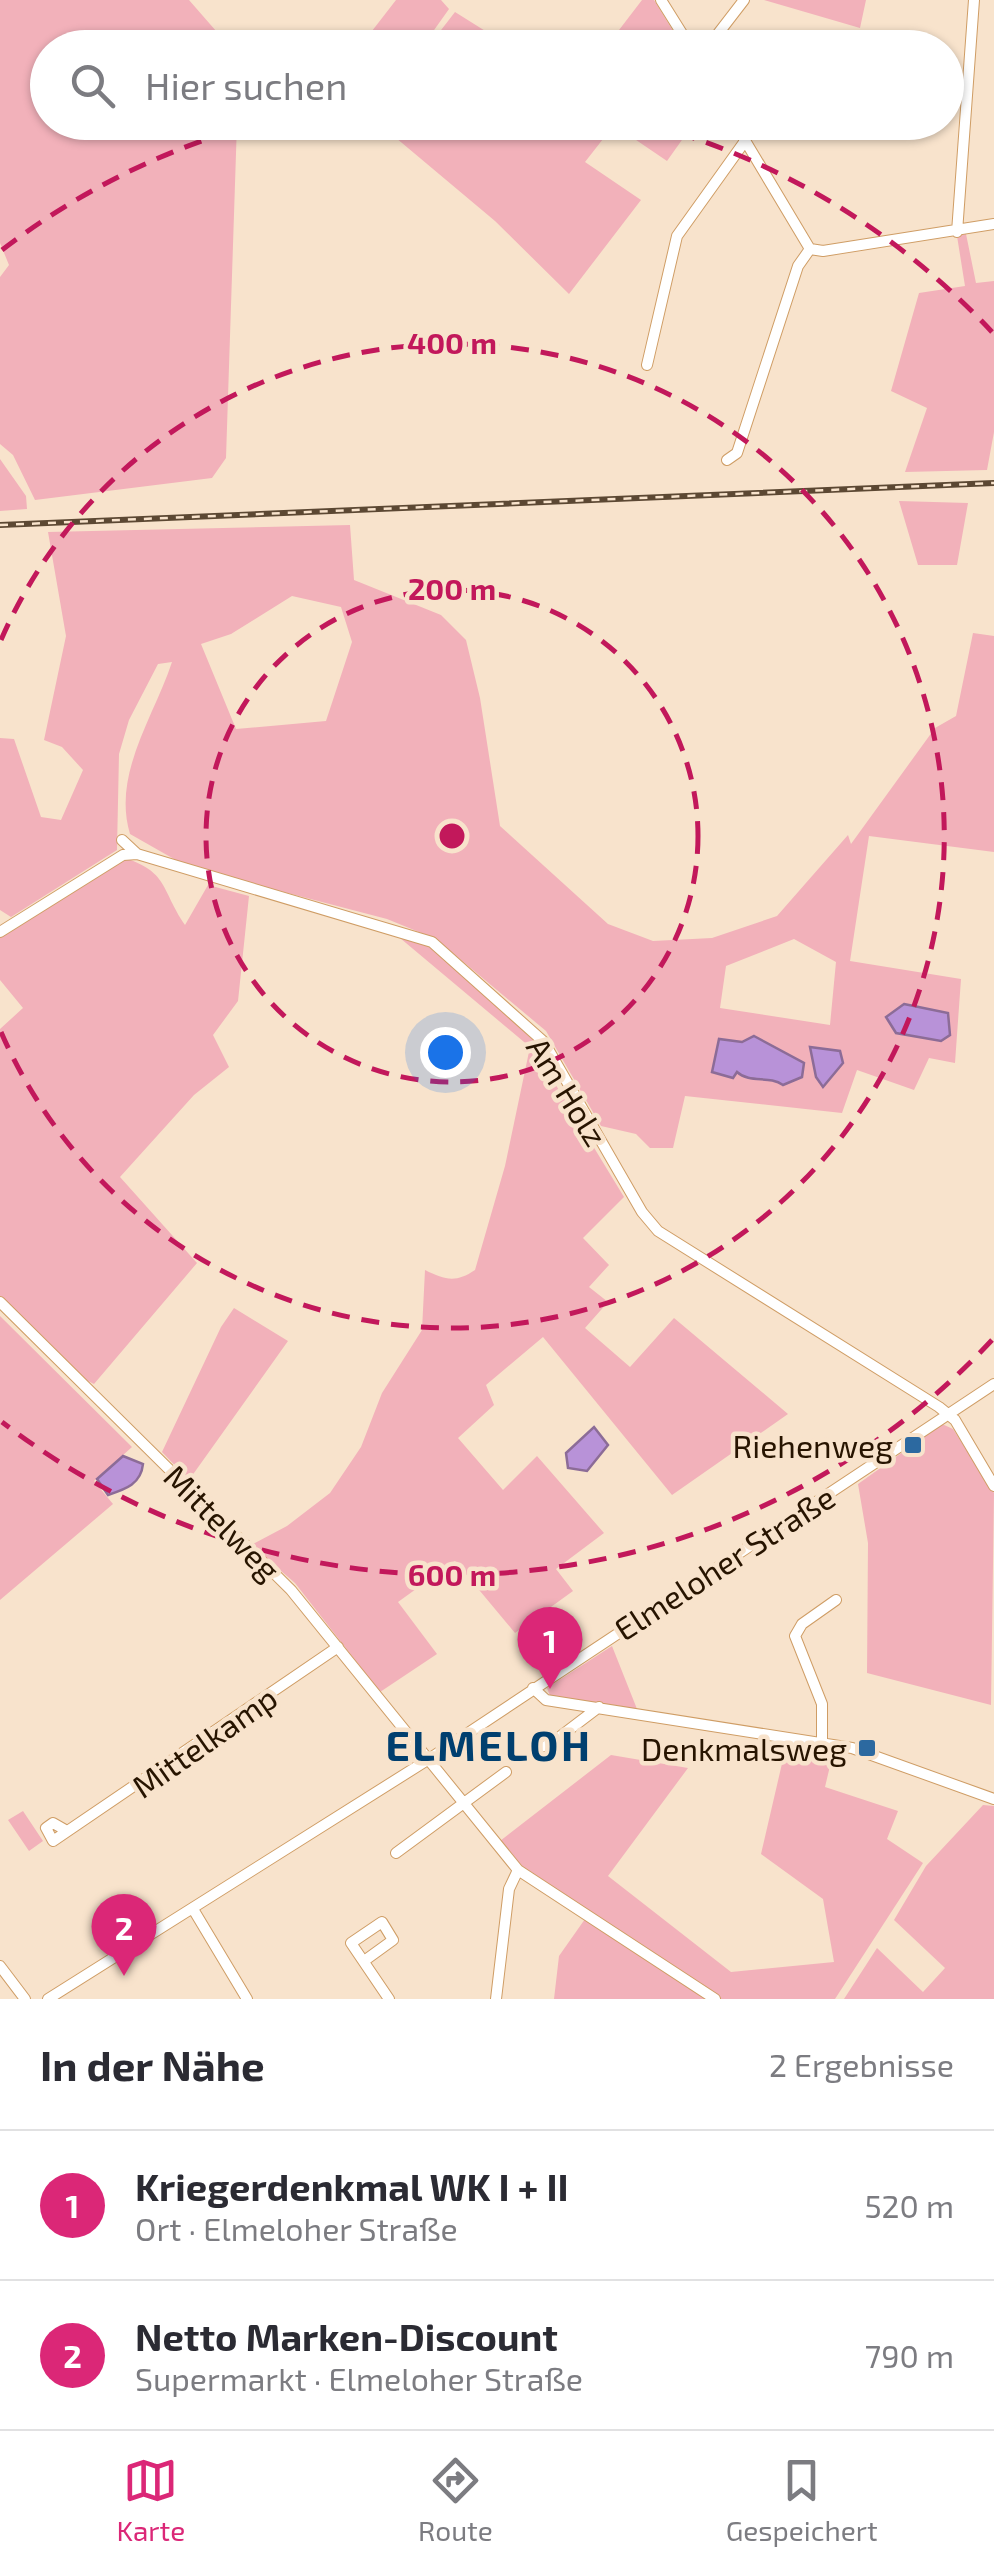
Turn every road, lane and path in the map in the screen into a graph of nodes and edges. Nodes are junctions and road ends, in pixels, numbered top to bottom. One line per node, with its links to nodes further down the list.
1 (661, 0): 4 (street)
2 (744, 0): 5 (street)
3 (974, 0): 6 (street)
4 (680, 30)
5 (721, 30)
6 (964, 136)
7 (964, 140): 10 (street)
8 (745, 141): 11 (street); 12 (street)
9 (994, 224): 10 (street)
10 (957, 232): 11 (street)
11 (810, 248): 13 (street)
12 (647, 366)
13 (727, 460)
14 (122, 840): 15 (street, Am Holz)
15 (137, 854): 16 (street); 19 (street, Am Holz)
16 (0, 932)
17 (0, 1302): 22 (street, Mittelweg)
18 (994, 1384): 19 (street, Elmeloher Straße)
19 (946, 1415): 20 (street); 23 (street, Elmeloher Straße)
20 (994, 1486)
21 (836, 1600): 25 (street)
22 (338, 1647): 27 (street, Mittelweg); 31 (street, Mittelkamp)
23 (533, 1688): 24 (street); 27 (street, Elmeloher Straße)
24 (599, 1707): 25 (street); 26 (street)
25 (822, 1743): 29 (street)
26 (537, 1748)
27 (429, 1759): 30 (street, Mittelweg); 34 (street, Elmeloher Straße)
28 (506, 1772): 30 (street)
29 (994, 1797)
30 (464, 1804): 32 (street); 33 (street, Mittelweg)
31 (67, 1831)
32 (396, 1853)
33 (518, 1870): 41 (street); 42 (street, Mittelweg)
34 (194, 1909): 38 (street, Elmeloher Straße); 39 (street)
35 (364, 1960): 40 (street)
36 (0, 1966): 37 (street)
37 (24, 1999)
38 (48, 1999)
39 (247, 1999)
40 (389, 1999)
41 (496, 1999)
42 (715, 1999)

